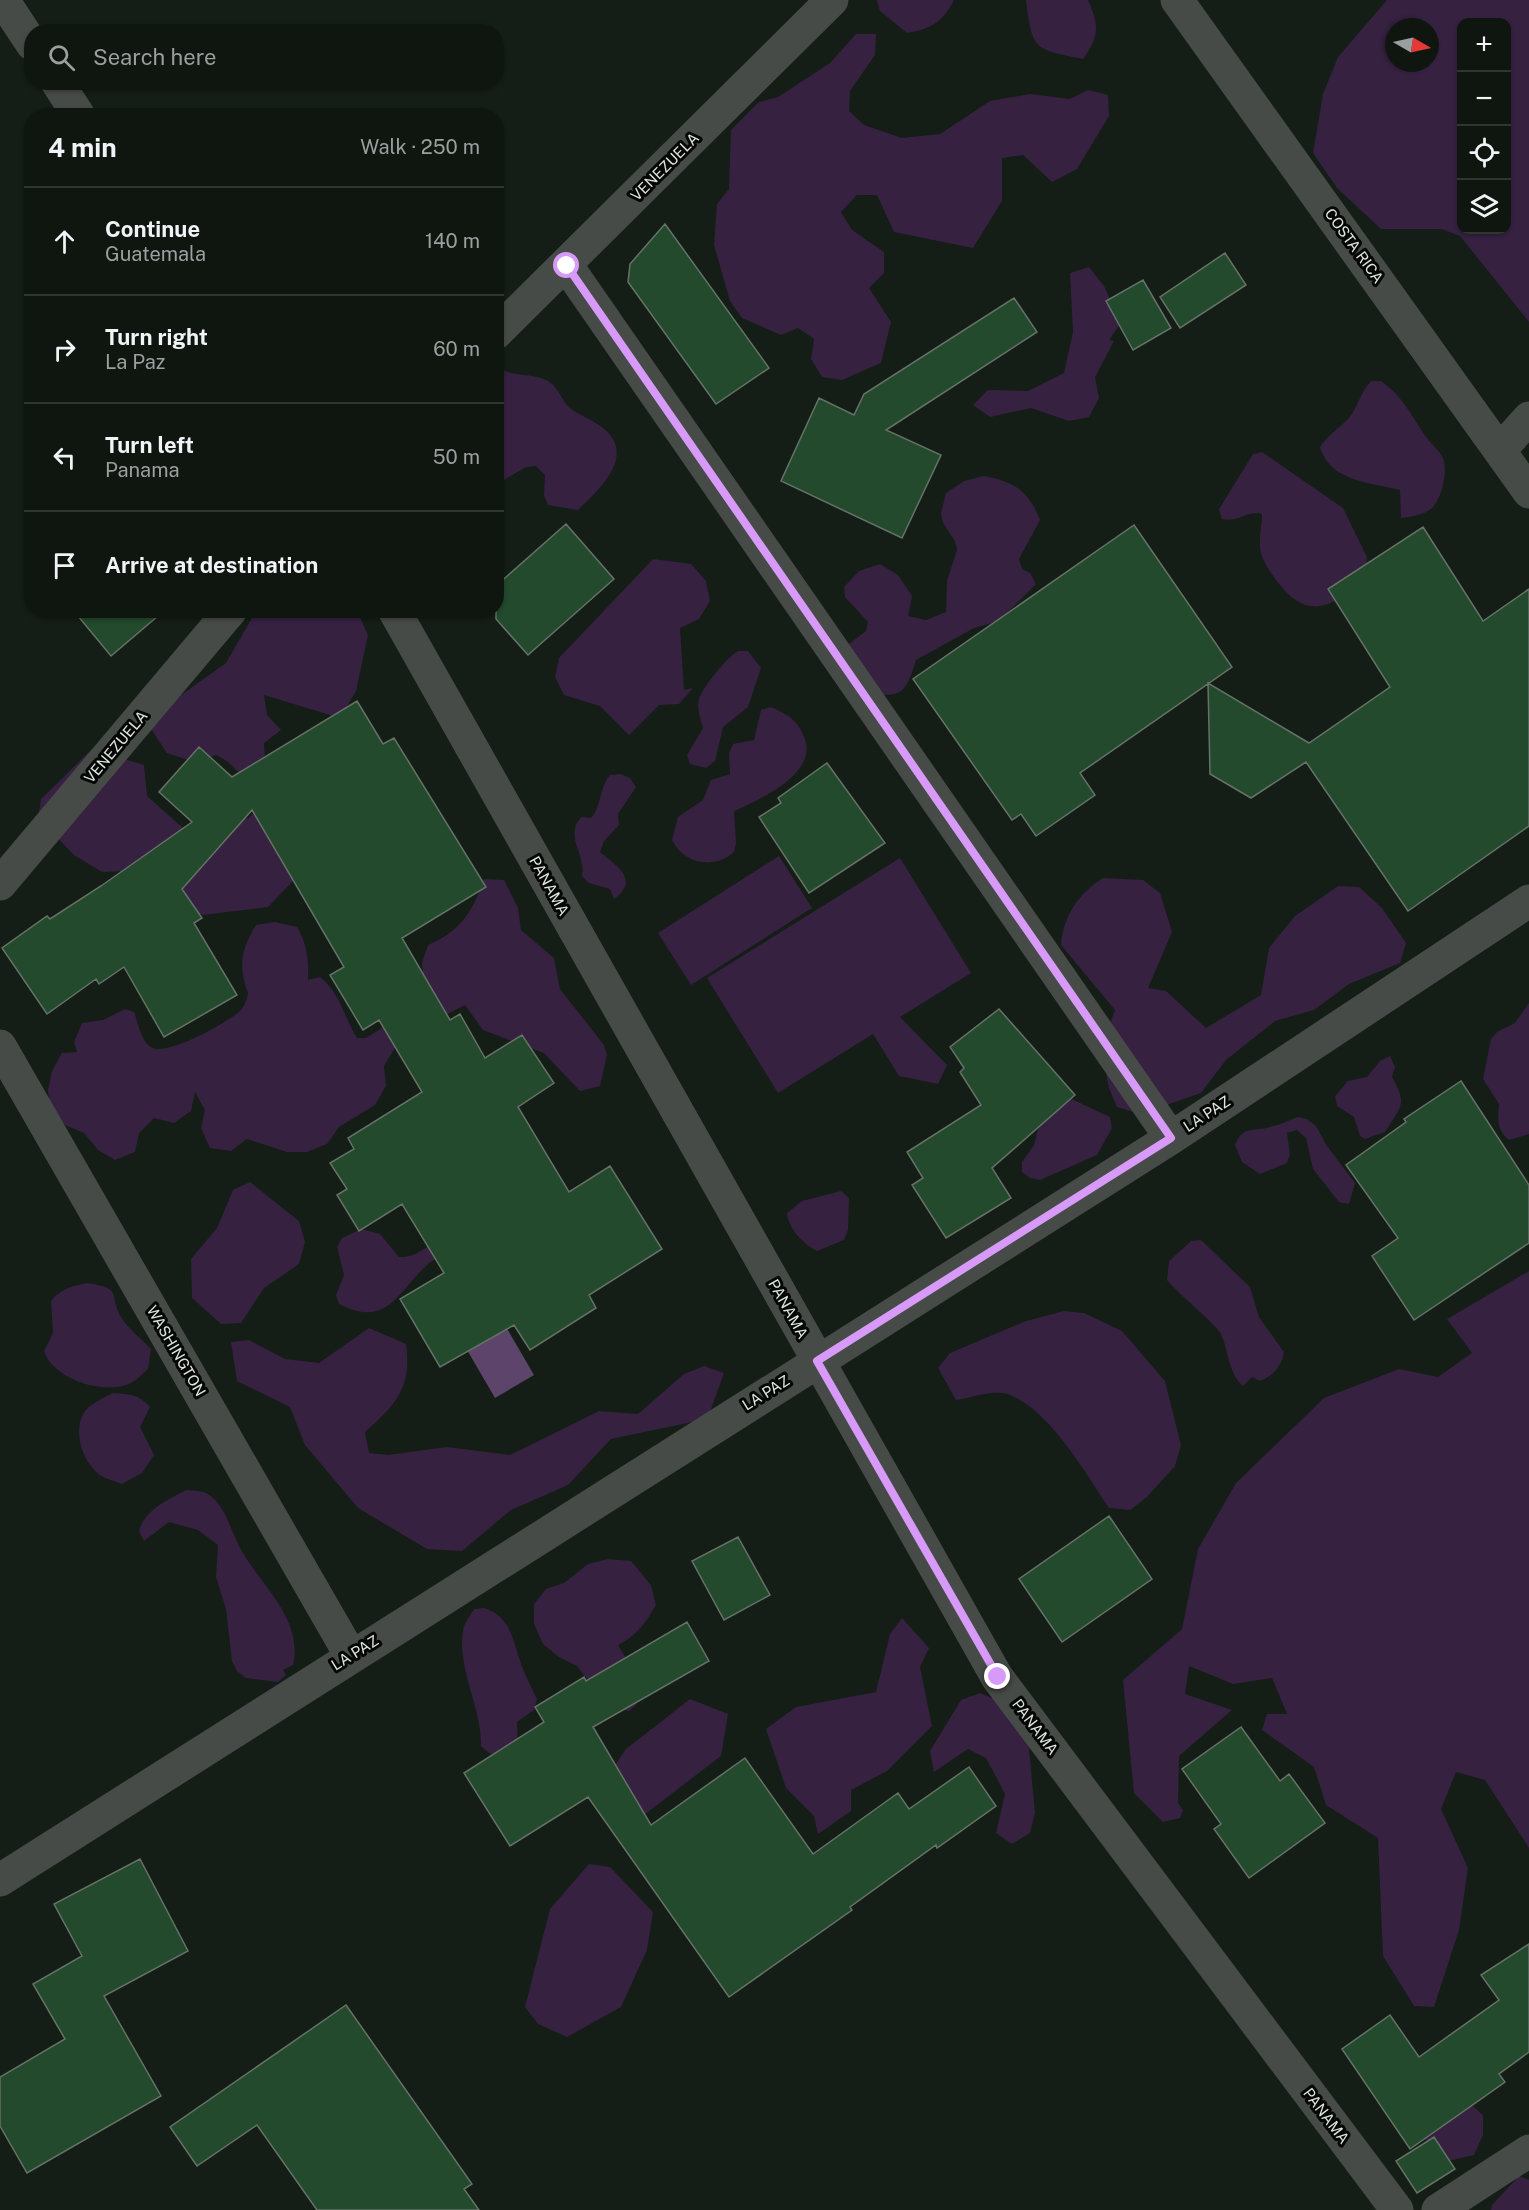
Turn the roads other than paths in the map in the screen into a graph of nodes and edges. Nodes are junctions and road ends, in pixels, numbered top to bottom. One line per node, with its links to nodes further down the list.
1 (3, 0): 4 (street)
2 (832, 0): 7 (street, VENEZUELA)
3 (1178, 0): 10 (street, COSTA RICA)
4 (24, 32)
5 (62, 90): 6 (street)
6 (74, 108)
7 (567, 266): 8 (street, VENEZUELA); 17 (street)
8 (504, 325)
9 (1529, 418): 10 (street)
10 (1500, 450): 11 (street, COSTA RICA)
11 (1529, 492)
12 (224, 618): 14 (street, VENEZUELA)
13 (399, 618): 18 (street, PANAMA)
14 (0, 884)
15 (1529, 901): 17 (street, LA PAZ)
16 (0, 1046): 19 (street, WASHINGTON)
17 (1171, 1138): 18 (street, LA PAZ)
18 (817, 1361): 19 (street, LA PAZ); 22 (street, PANAMA)
19 (351, 1656): 20 (street, LA PAZ)
20 (0, 1880)
21 (1529, 2151): 23 (street)
22 (1397, 2210)
23 (1438, 2210)

